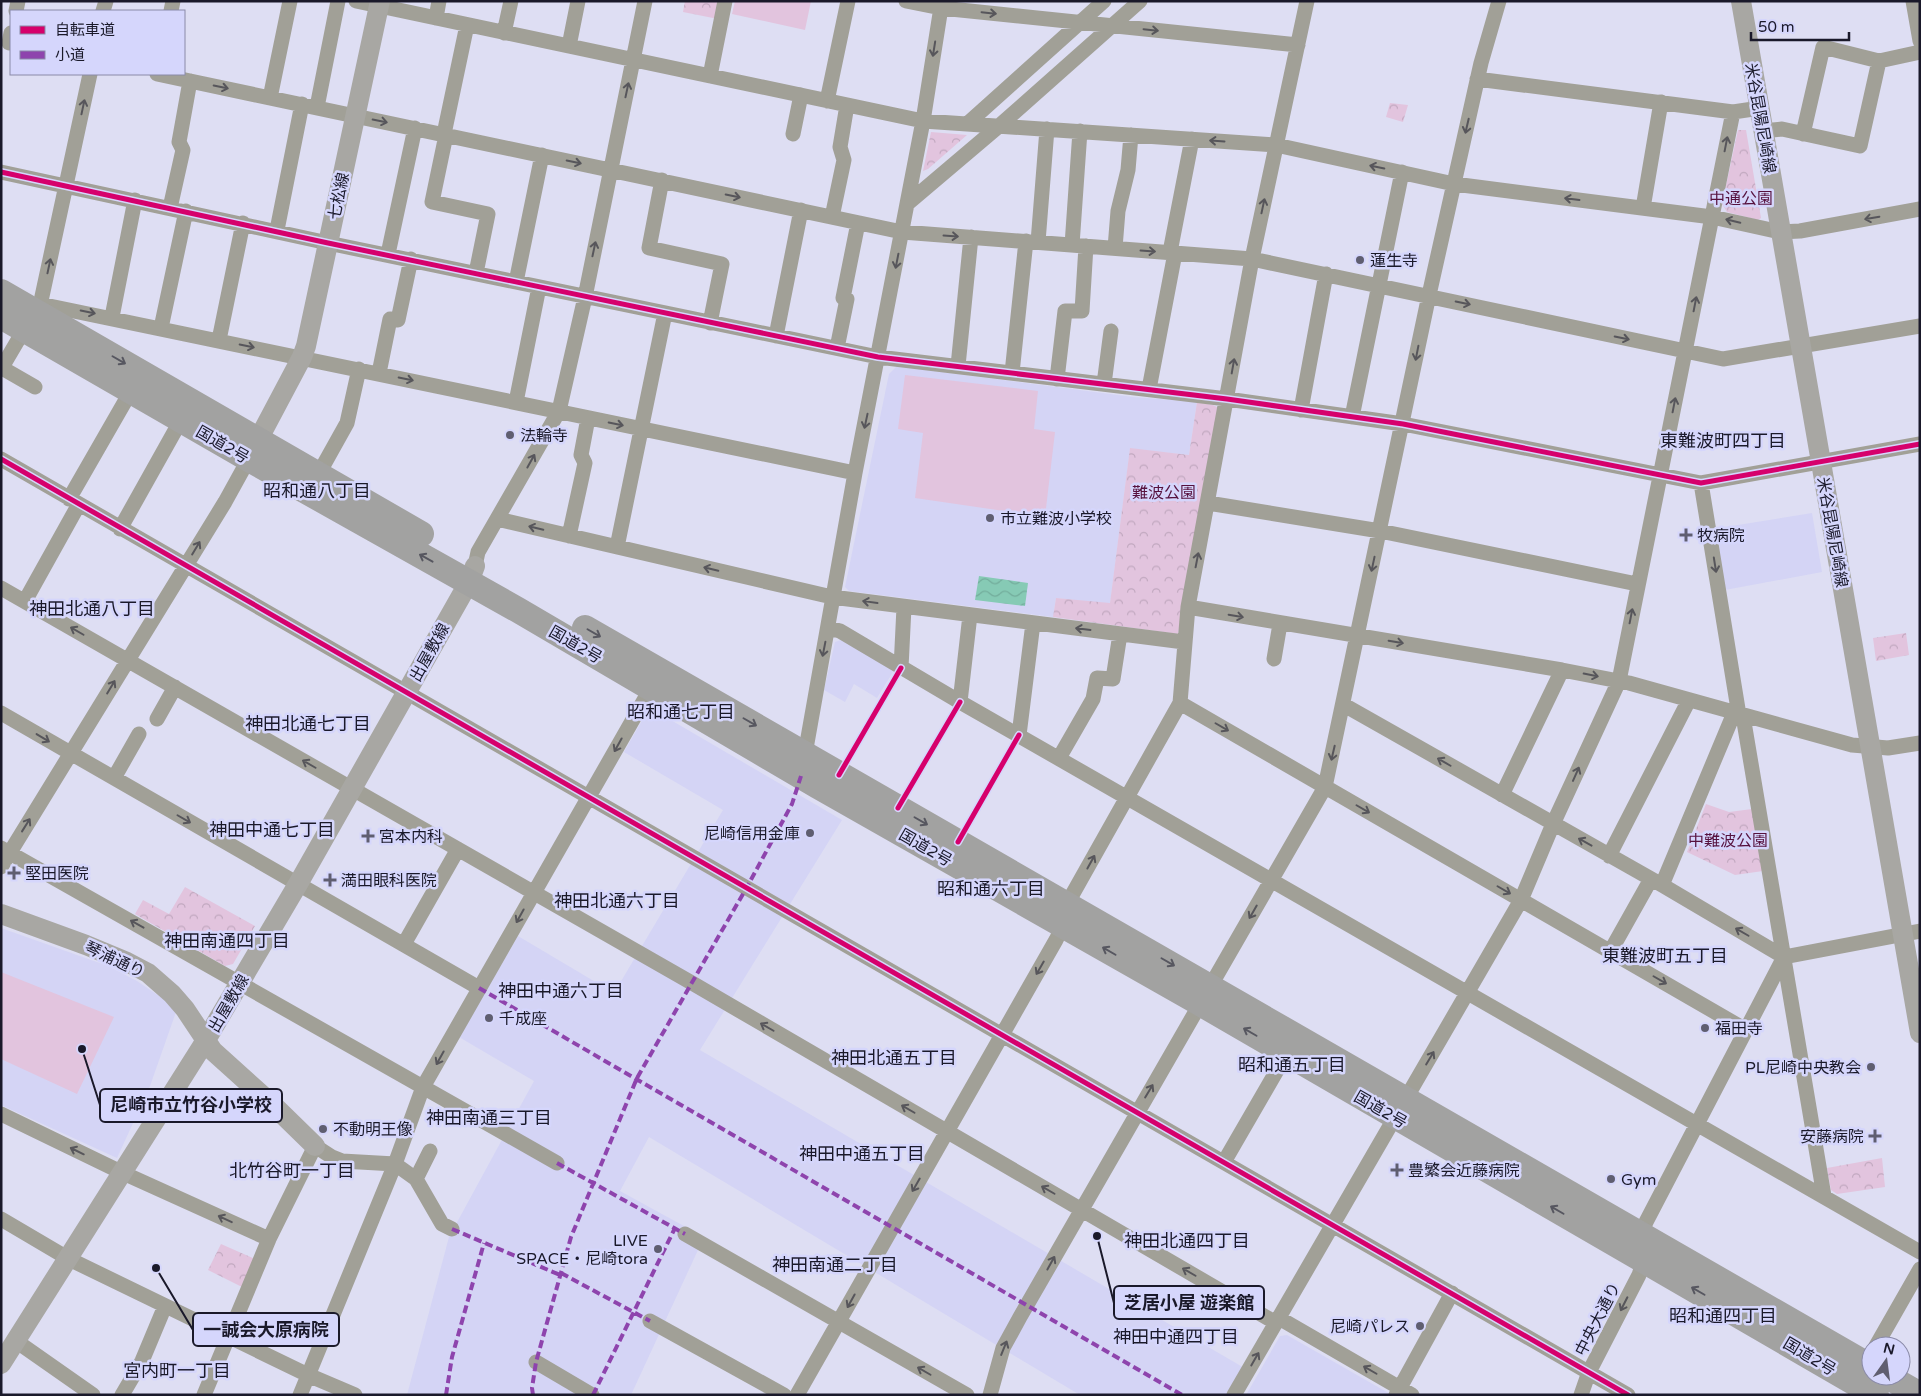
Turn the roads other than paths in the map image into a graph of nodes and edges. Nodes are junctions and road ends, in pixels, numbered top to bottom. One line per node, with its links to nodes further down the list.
1 (290, 1): 36 (street)
2 (338, 1): 40 (street)
3 (356, 1): 17 (street)
4 (440, 1): 19 (street)
5 (511, 1): 23 (street)
6 (578, 1): 26 (street)
7 (645, 1): 28 (street)
8 (725, 1): 32 (street)
9 (848, 1): 37 (street)
10 (906, 1): 18 (street)
11 (1104, 1): 20 (street)
12 (1140, 1): 22 (street)
13 (1307, 1): 25 (street)
14 (1499, 1): 33 (street)
15 (1741, 1): 41 (street, 米谷昆陽尼崎線)
16 (1913, 1): 24 (street)
17 (379, 4): 19 (street); 43 (street, 七松線)
18 (941, 5): 20 (street, one-way to 20); 44 (street, one-way to 44)
19 (436, 18): 21 (street)
20 (1081, 23): 22 (street); 45 (street)
21 (467, 25): 23 (street); 53 (street)
22 (1113, 26): 25 (street, one-way to 25); 46 (street)
23 (504, 32): 26 (street)
24 (1920, 41)
25 (1298, 45): 56 (street)
26 (569, 46): 28 (street)
27 (1920, 52): 29 (street)
28 (634, 60): 32 (street); 58 (street, one-way to 28)
29 (1879, 61): 52 (street); 52 (street)
30 (90, 75): 63 (street, one-way to 30)
31 (163, 75): 34 (street)
32 (710, 76): 35 (street)
33 (1477, 79): 38 (street); 62 (street, one-way to 62)
34 (190, 81): 36 (street, one-way to 36); 66 (street)
35 (801, 95): 37 (street); 51 (street)
36 (270, 98): 40 (street)
37 (827, 100): 39 (street)
38 (1661, 102): 42 (street); 67 (street)
39 (847, 105): 44 (street); 71 (street)
40 (309, 106): 43 (street); 75 (street)
41 (1760, 108): 42 (street); 50 (street, 米谷昆陽尼崎線)
42 (1733, 112): 72 (street, one-way to 42)
43 (354, 116): 47 (street, one-way to 47); 80 (street, 七松線)
44 (923, 121): 45 (street); 65 (street)
45 (967, 124): 46 (street)
46 (999, 126): 48 (street); 65 (street)
47 (415, 128): 53 (street); 84 (street)
48 (1047, 129): 49 (street); 79 (street)
49 (1080, 131): 54 (street); 81 (street)
50 (1764, 131): 52 (street); 77 (street, 米谷昆陽尼崎線)
51 (793, 134)
52 (1803, 134)
53 (445, 135): 57 (street); 87 (street)
54 (1131, 135): 55 (street); 82 (street)
55 (1192, 139): 56 (street, one-way to 55); 83 (street)
56 (1276, 145): 60 (street, one-way to 56); 86 (street, one-way to 56)
57 (542, 155): 58 (street, one-way to 58); 89 (street)
58 (611, 170): 61 (street); 94 (street, one-way to 58)
59 (1, 172): 63 (street)
60 (1402, 172): 62 (street); 90 (street)
61 (662, 180): 69 (street, one-way to 69); 99 (street)
62 (1454, 184): 67 (street, one-way to 62); 93 (street)
63 (66, 186): 64 (street); 96 (street, one-way to 63)
64 (135, 200): 66 (street); 98 (street)
65 (907, 204): 76 (street)
66 (170, 208): 70 (street)
67 (1643, 208): 72 (street)
68 (1920, 209): 77 (street, one-way to 77)
69 (801, 210): 71 (street); 103 (street)
70 (186, 211): 74 (street); 101 (street)
71 (832, 217): 73 (street)
72 (1712, 217): 77 (street, one-way to 72); 107 (street, one-way to 72)
73 (858, 222): 76 (street); 106 (street)
74 (244, 223): 75 (street); 104 (street)
75 (277, 230): 80 (street)
76 (902, 232): 78 (street, one-way to 78); 109 (street, one-way to 109)
77 (1780, 232): 105 (street, 米谷昆陽尼崎線)
78 (971, 237): 79 (street); 110 (street)
79 (1032, 242): 81 (street); 114 (street)
80 (328, 243): 84 (street); 108 (street, 七松線)
81 (1078, 245): 82 (street); 115 (street)
82 (1115, 248): 83 (street, one-way to 83)
83 (1173, 253): 86 (street); 118 (street)
84 (388, 254): 85 (street)
85 (411, 259): 87 (street); 113 (street)
86 (1252, 259): 88 (street); 120 (street, one-way to 86)
87 (476, 273): 89 (street)
88 (1326, 274): 90 (street); 122 (street)
89 (516, 282): 91 (street)
90 (1378, 285): 93 (street); 124 (street)
91 (539, 287): 94 (street); 121 (street)
92 (1, 292): 96 (highway, 国道2号)
93 (1429, 295): 107 (street, one-way to 107); 127 (street, one-way to 127)
94 (585, 297): 95 (street); 123 (street)
95 (666, 313): 99 (street); 128 (street)
96 (33, 315): 97 (highway, 国道2号); 98 (street, one-way to 98); 111 (street); 119 (highway, 国道2号); 130 (highway, 国道2号, one-way to 130)
97 (1, 316)
98 (112, 318): 101 (street)
99 (710, 322): 103 (street)
100 (1920, 326): 105 (street)
101 (162, 328): 104 (street)
102 (1111, 330): 116 (street)
103 (776, 336): 106 (street)
104 (219, 340): 108 (street, one-way to 108)
105 (1800, 347): 107 (street); 132 (street, 米谷昆陽尼崎線)
106 (837, 348): 109 (street)
107 (1685, 352): 135 (street, one-way to 107)
108 (302, 357): 112 (street); 130 (street, 七松線)
109 (878, 357): 110 (street); 133 (street, one-way to 133)
110 (958, 366): 114 (street)
111 (2, 369): 117 (street)
112 (359, 369): 113 (street); 134 (street)
113 (379, 373): 121 (street, one-way to 121)
114 (1012, 373): 115 (street)
115 (1057, 378): 116 (street)
116 (1104, 384): 118 (street)
117 (35, 386)
118 (1149, 389): 120 (street)
119 (131, 391): 126 (highway, 国道2号); 137 (street)
120 (1227, 399): 122 (street); 138 (street)
121 (516, 402): 123 (street)
122 (1301, 410): 124 (street)
123 (559, 411): 125 (street); 139 (street, one-way to 123)
124 (1352, 417): 127 (street)
125 (588, 418): 128 (street, one-way to 128); 142 (street)
126 (181, 420): 130 (highway, 国道2号); 140 (street)
127 (1402, 424): 135 (street); 141 (street)
128 (643, 429): 133 (street); 143 (street)
129 (1920, 444): 132 (street)
130 (253, 450): 134 (highway, 国道2号); 144 (street, one-way to 130); 145 (highway, 国道2号, one-way to 130)
131 (1, 459): 137 (street)
132 (1821, 462): 136 (street); 177 (street, 米谷昆陽尼崎線)
133 (855, 473): 148 (street)
134 (318, 475): 145 (highway, 国道2号)
135 (1660, 475): 136 (street); 146 (street)
136 (1701, 483): 172 (street, one-way to 172)
137 (74, 502): 140 (street); 149 (street)
138 (1208, 503): 141 (street); 151 (street, one-way to 138)
139 (497, 519): 142 (street, one-way to 139); 145 (street)
140 (120, 529): 144 (street)
141 (1380, 531): 146 (street); 157 (street, one-way to 157)
142 (569, 536): 143 (street)
143 (617, 547): 148 (street, one-way to 143)
144 (185, 566): 159 (street); 166 (street)
145 (472, 574): 165 (highway, 国道2号); 166 (street, 出屋敷線); 180 (highway, 国道2号, one-way to 180)
146 (1637, 584): 163 (street, one-way to 146)
147 (1, 588): 149 (street)
148 (832, 597): 150 (street, one-way to 148); 155 (street)
149 (25, 601): 159 (street, one-way to 149)
150 (904, 607): 152 (street); 161 (street)
151 (1188, 608): 154 (street, one-way to 154); 158 (street)
152 (970, 615): 153 (street); 168 (street)
153 (1033, 623): 156 (street, one-way to 153); 175 (street)
154 (1280, 624): 157 (street); 160 (street)
155 (828, 628): 161 (street); 180 (street, one-way to 180)
156 (1120, 634): 158 (street); 179 (street)
157 (1357, 636): 162 (street, one-way to 162); 170 (street)
158 (1184, 642): 169 (street)
159 (127, 660): 164 (street); 178 (street, one-way to 159)
160 (1274, 660)
161 (901, 668): 168 (street)
162 (1562, 670): 163 (street, one-way to 163); 184 (street)
163 (1619, 681): 167 (street); 187 (street, one-way to 163)
164 (175, 687): 173 (street); 183 (street, one-way to 164)
165 (651, 688): 180 (highway, 国道2号); 185 (street, one-way to 185)
166 (406, 692): 183 (street, 出屋敷線); 185 (street)
167 (1689, 700): 172 (street); 190 (street)
168 (960, 702): 175 (street)
169 (1180, 703): 182 (street, one-way to 182); 186 (street)
170 (1344, 705): 182 (street, one-way to 182); 184 (street, one-way to 170)
171 (1, 713): 178 (street, one-way to 178)
172 (1738, 714): 177 (street); 193 (street); 202 (street)
173 (157, 718)
174 (139, 734): 181 (street)
175 (1020, 735): 179 (street)
176 (1920, 743): 177 (street)
177 (1870, 747): 199 (street, 米谷昆陽尼崎線)
178 (70, 754): 181 (street); 188 (street, one-way to 178)
179 (1059, 758): 186 (street)
180 (803, 765): 198 (highway, 国道2号)
181 (114, 778): 194 (street, one-way to 194)
182 (1326, 787): 192 (street); 196 (street, one-way to 196)
183 (352, 788): 189 (street); 194 (street, 出屋敷線)
184 (1502, 795): 187 (street)
185 (588, 798): 195 (street); 209 (street)
186 (1127, 798): 192 (street); 198 (street, one-way to 186)
187 (1553, 824): 190 (street, one-way to 187); 196 (street)
188 (5, 850): 191 (street); 203 (street, one-way to 188)
189 (458, 850): 195 (street); 200 (street)
190 (1609, 856): 193 (street)
191 (1, 867)
192 (1272, 880): 205 (street); 206 (street, one-way to 206)
193 (1656, 882): 201 (street); 202 (street, one-way to 193)
194 (298, 884): 200 (street); 203 (street, 出屋敷線)
195 (533, 893): 204 (street, one-way to 204); 217 (street, one-way to 195)
196 (1521, 900): 201 (street); 205 (street)
197 (1, 914): 210 (street, 琴浦通り)
198 (1065, 915): 206 (highway, 国道2号); 209 (street, one-way to 209)
199 (1911, 933): 202 (street); 208 (street, 米谷昆陽尼崎線)
200 (404, 944): 204 (street)
201 (1610, 952): 207 (street, one-way to 207)
202 (1784, 957): 207 (street, 中央大通り); 225 (street)
203 (240, 983): 210 (street, 出屋敷線); 212 (street)
204 (480, 988): 212 (street, one-way to 212)
205 (1469, 993): 213 (street, one-way to 205); 216 (street)
206 (1205, 995): 211 (highway, 国道2号, one-way to 206); 213 (highway, 国道2号); 214 (street, one-way to 206)
207 (1746, 1030): 216 (street, 中央大通り)
208 (1920, 1033)
209 (1002, 1035): 214 (street); 217 (street)
210 (206, 1040): 218 (street, 琴浦通り); 223 (street, 出屋敷線)
211 (1287, 1053): 213 (highway, 国道2号); 220 (street)
212 (423, 1087): 221 (street); 222 (street)
213 (1400, 1108): 228 (street); 232 (highway, 国道2号)
214 (1136, 1112): 220 (street); 226 (street)
215 (1, 1114): 223 (street, one-way to 215)
216 (1696, 1124): 225 (street); 232 (street, 中央大通り)
217 (947, 1131): 226 (street, one-way to 217); 240 (street, one-way to 240)
218 (315, 1146): 222 (street, 琴浦通り); 231 (street)
219 (430, 1151): 224 (street)
220 (1224, 1162): 228 (street)
221 (557, 1163)
222 (395, 1164): 224 (street); 248 (street)
223 (123, 1173): 231 (street, one-way to 223); 234 (street, 出屋敷線)
224 (416, 1179): 229 (street)
225 (1824, 1196): 233 (street)
226 (1081, 1209): 238 (street, one-way to 226); 260 (street, one-way to 226)
227 (1, 1219): 234 (street)
228 (1334, 1225): 236 (street); 238 (street)
229 (452, 1229)
230 (685, 1234): 240 (street)
231 (269, 1240): 242 (street)
232 (1642, 1248): 246 (highway, 国道2号); 247 (street, 中央大通り, one-way to 247)
233 (1920, 1252)
234 (69, 1259): 237 (street); 243 (street, 出屋敷線)
235 (1920, 1269): 241 (street)
236 (1452, 1293): 247 (street); 250 (street)
237 (165, 1306): 242 (street); 252 (street)
238 (1278, 1320): 250 (street, one-way to 238); 261 (street, one-way to 238)
239 (650, 1321): 257 (street)
240 (839, 1322): 258 (street); 259 (street, one-way to 240)
241 (1887, 1336)
242 (228, 1337): 248 (street); 253 (street)
243 (16, 1341): 245 (street, 出屋敷線); 251 (street)
244 (536, 1362): 256 (street)
245 (1, 1364)
246 (1861, 1368)
247 (1589, 1372): 262 (street, 中央大通り); 263 (street)
248 (308, 1375): 254 (street); 255 (street)
249 (1900, 1386): 264 (highway, 国道2号)
250 (1403, 1392)
251 (93, 1395)
252 (122, 1395)
253 (204, 1395)
254 (300, 1395)
255 (355, 1395)
256 (592, 1395)
257 (784, 1395)
258 (796, 1395)
259 (967, 1395)
260 (990, 1395)
261 (1234, 1395)
262 (1581, 1395)
263 (1628, 1395)
264 (1920, 1395)

